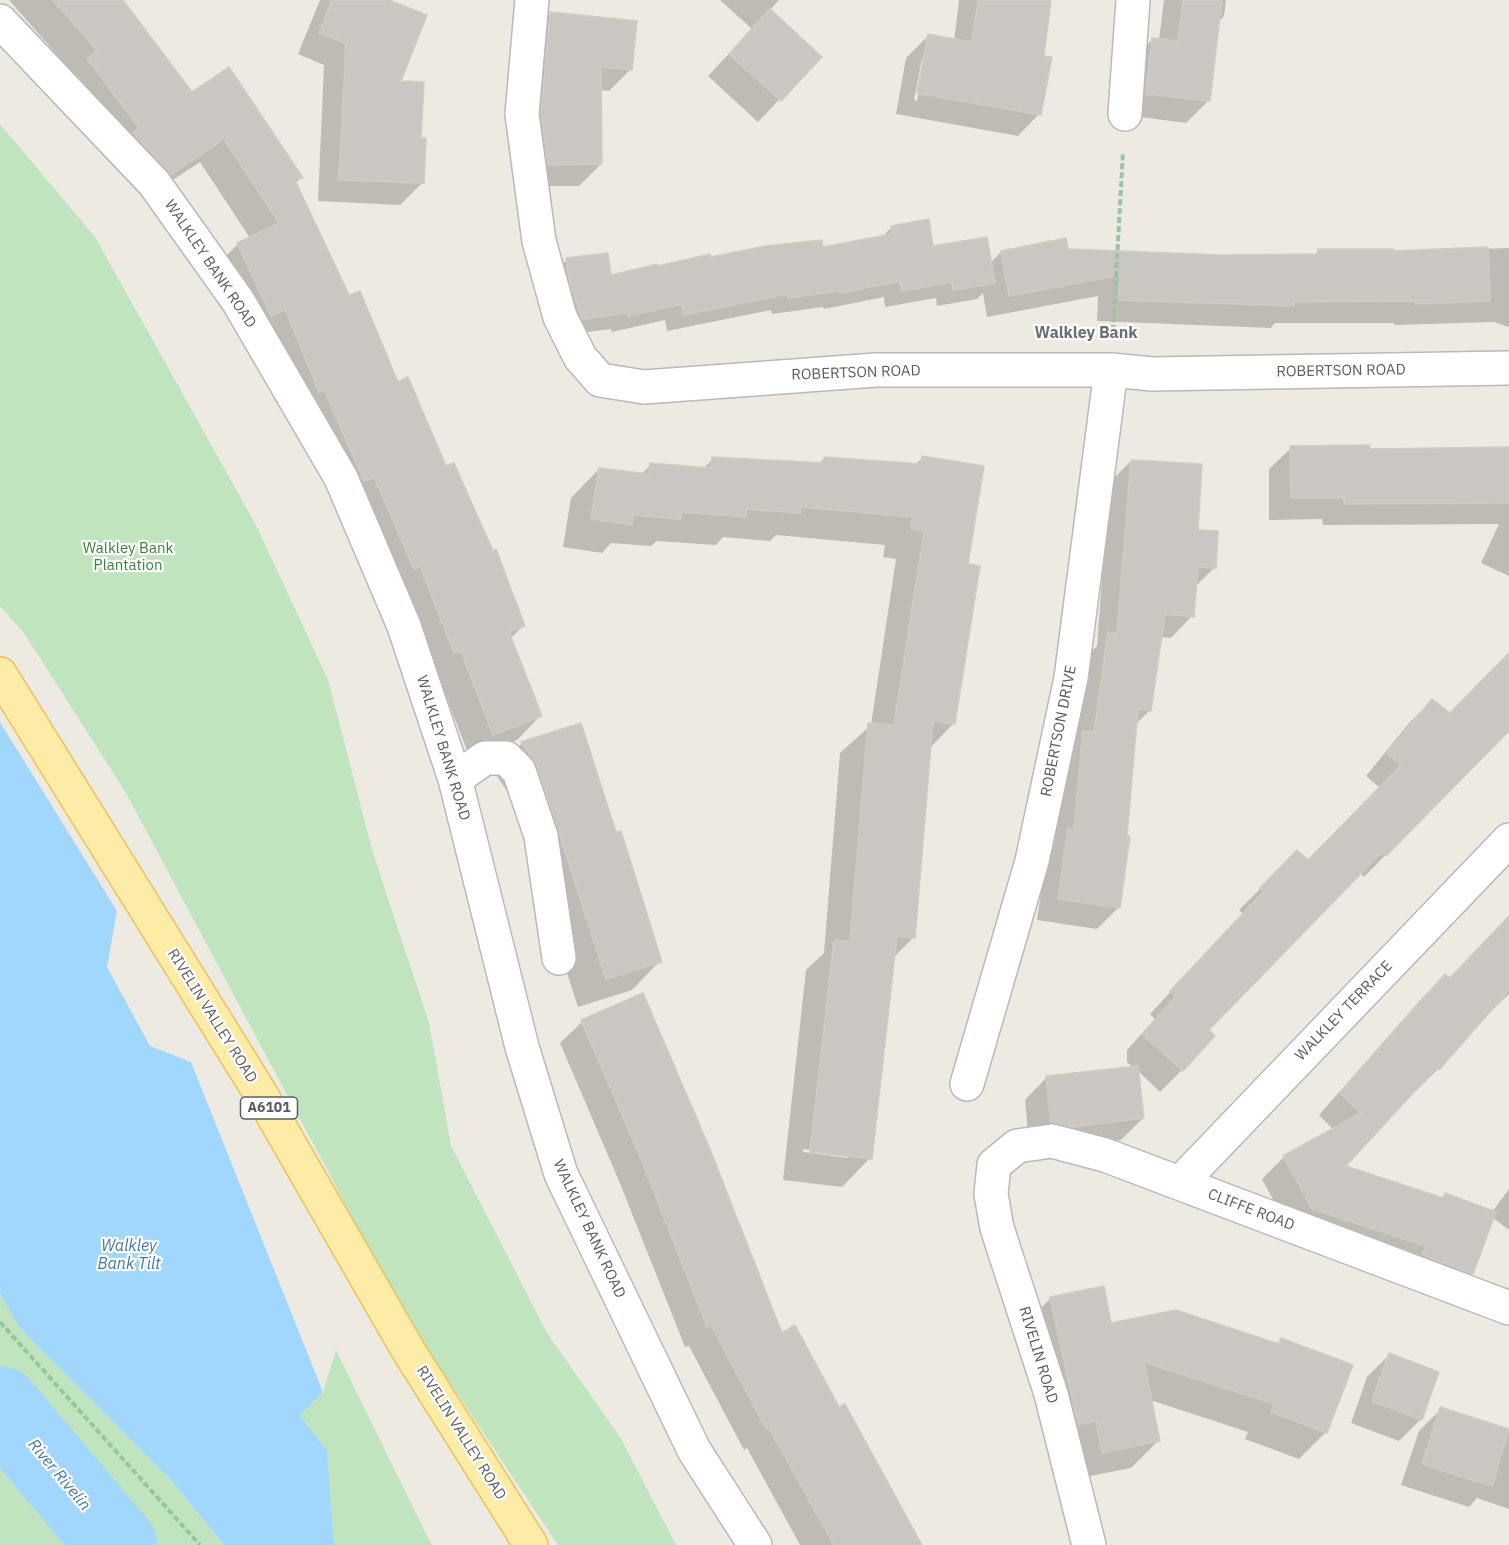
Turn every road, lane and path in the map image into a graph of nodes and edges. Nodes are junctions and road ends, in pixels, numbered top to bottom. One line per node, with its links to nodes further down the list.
1 (532, 0): 6 (street, ROBERTSON ROAD)
2 (1133, 0): 4 (street)
3 (0, 21): 8 (street, WALKLEY BANK ROAD)
4 (1125, 114): 6 (path)
5 (1509, 368): 6 (street, ROBERTSON ROAD)
6 (1111, 370): 11 (street, ROBERTSON DRIVE)
7 (0, 674): 17 (main road, RIVELIN VALLEY ROAD / A6101)
8 (455, 778): 10 (street); 18 (street, WALKLEY BANK ROAD)
9 (1509, 840): 13 (street, WALKLEY TERRACE)
10 (559, 958)
11 (967, 1084)
12 (994, 1165): 13 (street, CLIFFE ROAD); 19 (street, RIVELIN ROAD)
13 (1180, 1183): 14 (street, CLIFFE ROAD)
14 (1509, 1308)
15 (0, 1322): 16 (path)
16 (200, 1545)
17 (531, 1545)
18 (755, 1545)
19 (1089, 1545)

